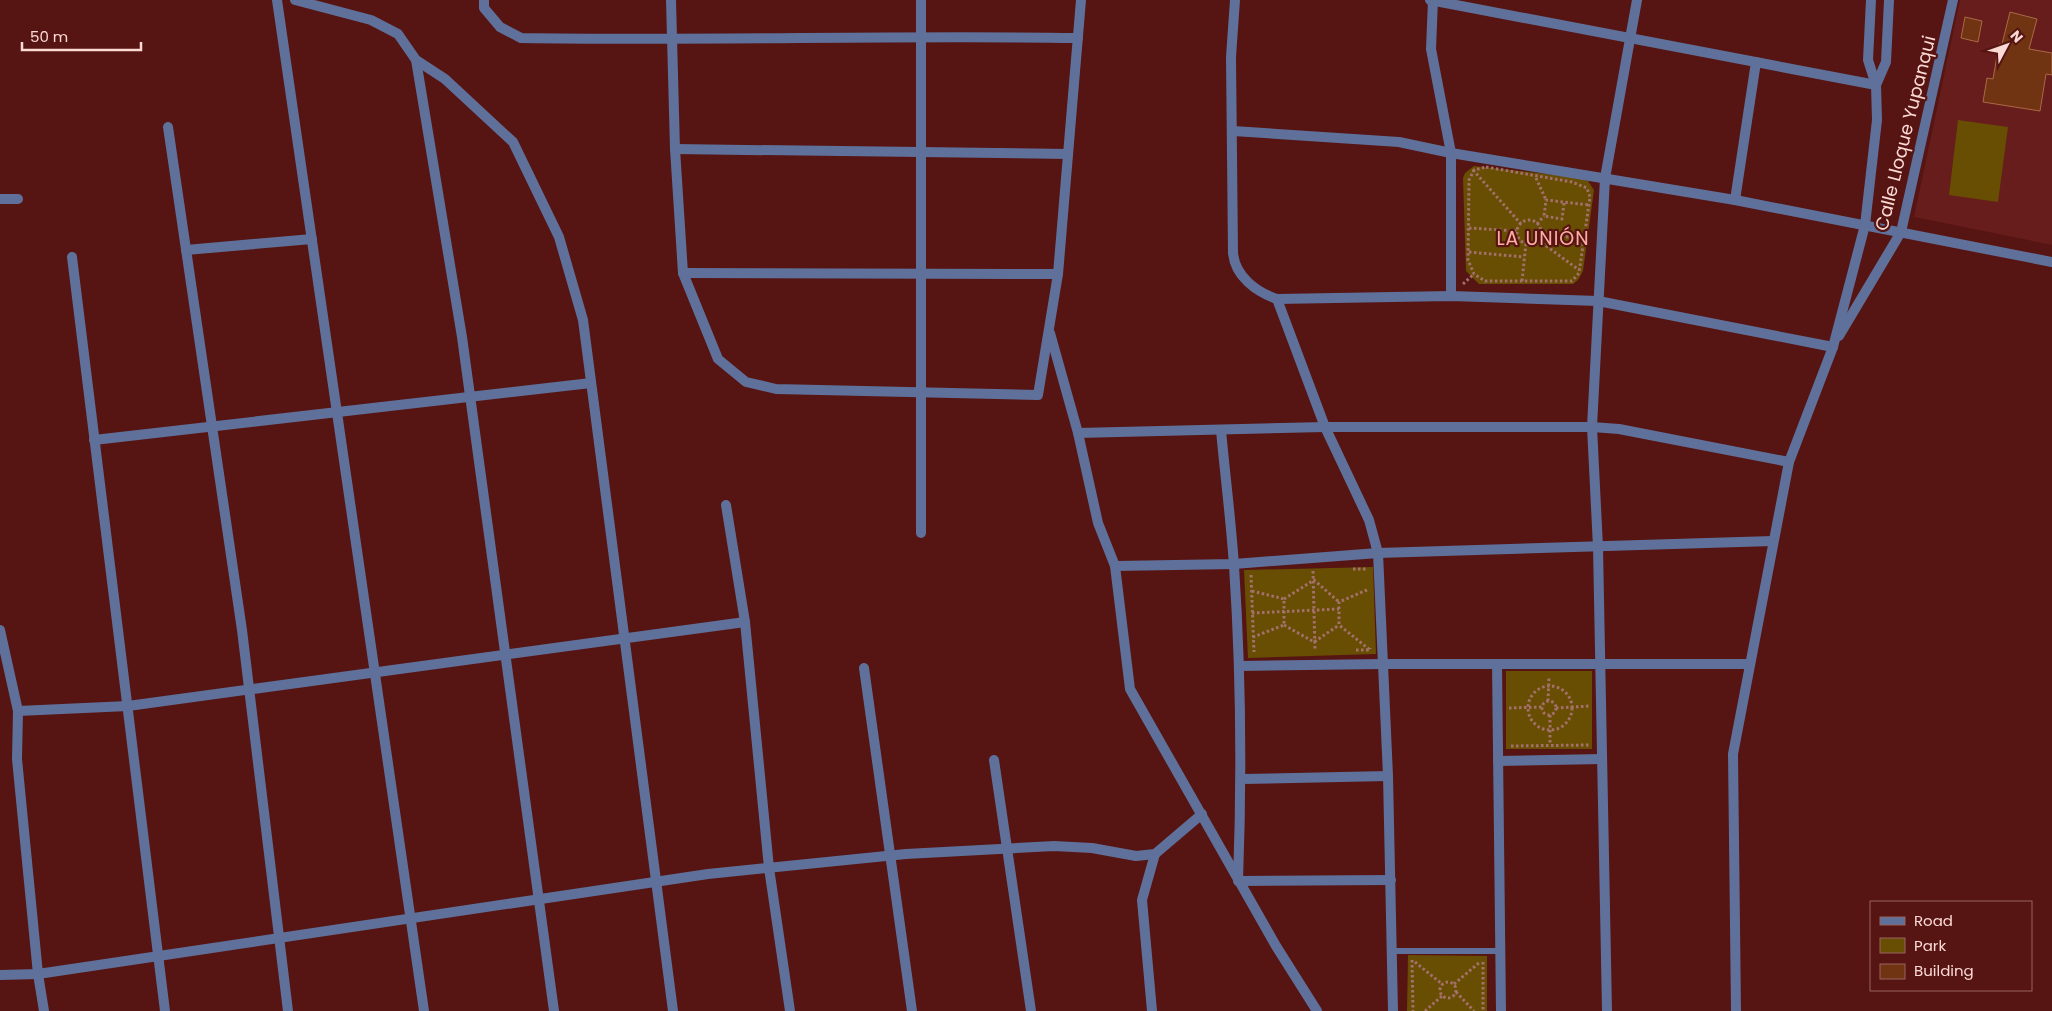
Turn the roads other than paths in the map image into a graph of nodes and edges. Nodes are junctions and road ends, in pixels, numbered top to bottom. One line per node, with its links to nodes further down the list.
1 (277, 0): 32 (street)
2 (295, 0): 17 (street)
3 (484, 0): 16 (street)
4 (671, 0): 16 (street)
5 (921, 0): 13 (street)
6 (1081, 0): 14 (street)
7 (1236, 0): 21 (street)
8 (1432, 0): 15 (street); 24 (street)
9 (1637, 0): 15 (street)
10 (1871, 0): 19 (street)
11 (1889, 0): 19 (street)
12 (1953, 0): 31 (street, Calle Lloque Yupanqui)
13 (921, 36): 14 (street); 16 (street); 23 (street)
14 (1078, 38): 25 (street)
15 (1630, 38): 18 (street); 26 (street)
16 (670, 40): 22 (street)
17 (416, 60): 44 (street); 46 (street)
18 (1756, 62): 19 (street); 29 (street)
19 (1876, 85): 30 (street)
20 (168, 127): 33 (street)
21 (1233, 131): 24 (street); 40 (street)
22 (675, 149): 23 (street); 36 (street)
23 (921, 152): 25 (street); 37 (street)
24 (1451, 153): 26 (street); 39 (street)
25 (1068, 154): 38 (street)
26 (1605, 178): 29 (street); 41 (street)
27 (0, 199): 28 (street)
28 (18, 199)
29 (1735, 200): 30 (street)
30 (1864, 225): 31 (street); 43 (street)
31 (1901, 232): 35 (street); 43 (street, Calle Lloque Yupanqui)
32 (312, 239): 33 (street); 47 (street)
33 (186, 250): 48 (street)
34 (72, 257): 53 (street)
35 (2052, 262)
36 (684, 273): 37 (street); 45 (street)
37 (921, 274): 38 (street); 45 (street)
38 (1058, 274): 42 (street)
39 (1451, 296): 40 (street); 41 (street)
40 (1277, 298): 49 (street)
41 (1598, 301): 43 (street); 50 (street)
42 (1049, 328): 45 (street); 52 (street)
43 (1833, 347): 54 (street)
44 (591, 383): 46 (street); 64 (street)
45 (921, 391): 56 (street)
46 (470, 397): 47 (street); 65 (street)
47 (337, 412): 48 (street); 72 (street)
48 (212, 426): 53 (street); 73 (street)
49 (1326, 427): 50 (street); 51 (street); 59 (street)
50 (1592, 427): 54 (street); 58 (street)
51 (1221, 430): 52 (street); 60 (street)
52 (1078, 433): 61 (street)
53 (94, 440): 74 (street)
54 (1789, 462): 57 (street)
55 (726, 505): 62 (street)
56 (922, 533)
57 (1774, 541): 58 (street); 69 (street)
58 (1598, 547): 59 (street); 68 (street)
59 (1378, 553): 60 (street); 66 (street)
60 (1234, 564): 61 (street); 70 (street)
61 (1115, 566): 81 (street)
62 (745, 622): 64 (street); 85 (street)
63 (0, 630): 75 (street)
64 (624, 638): 65 (street); 88 (street)
65 (506, 655): 72 (street); 89 (street)
66 (1384, 664): 67 (street); 70 (street); 79 (street)
67 (1497, 664): 68 (street); 78 (street)
68 (1601, 664): 69 (street); 76 (street)
69 (1749, 664): 111 (street)
70 (1239, 666): 80 (street)
71 (864, 668): 84 (street)
72 (375, 672): 73 (street); 90 (street)
73 (249, 690): 74 (street); 91 (street)
74 (128, 706): 75 (street); 94 (street)
75 (18, 711): 96 (street)
76 (1602, 759): 78 (street); 110 (street)
77 (994, 760): 82 (street)
78 (1498, 761): 93 (street)
79 (1388, 776): 80 (street); 87 (street)
80 (1242, 779): 86 (street)
81 (1202, 814): 83 (street); 86 (street)
82 (1007, 848): 83 (street); 84 (street); 105 (street)
83 (1155, 854): 106 (street)
84 (890, 855): 85 (street); 104 (street)
85 (770, 868): 88 (street); 103 (street)
86 (1238, 880): 87 (street); 107 (street)
87 (1391, 880): 92 (street)
88 (656, 882): 89 (street); 102 (street)
89 (539, 899): 90 (street); 101 (street)
90 (411, 918): 91 (street); 100 (street)
91 (280, 938): 94 (street); 99 (street)
92 (1392, 951): 93 (lane); 108 (street)
93 (1500, 951): 109 (street)
94 (158, 956): 96 (street); 98 (street)
95 (0, 974): 96 (street)
96 (38, 974): 97 (street)
97 (44, 1011)
98 (165, 1011)
99 (288, 1011)
100 (424, 1011)
101 (554, 1011)
102 (673, 1011)
103 (790, 1011)
104 (912, 1011)
105 (1031, 1011)
106 (1152, 1011)
107 (1317, 1011)
108 (1393, 1011)
109 (1501, 1011)
110 (1607, 1011)
111 (1736, 1011)

